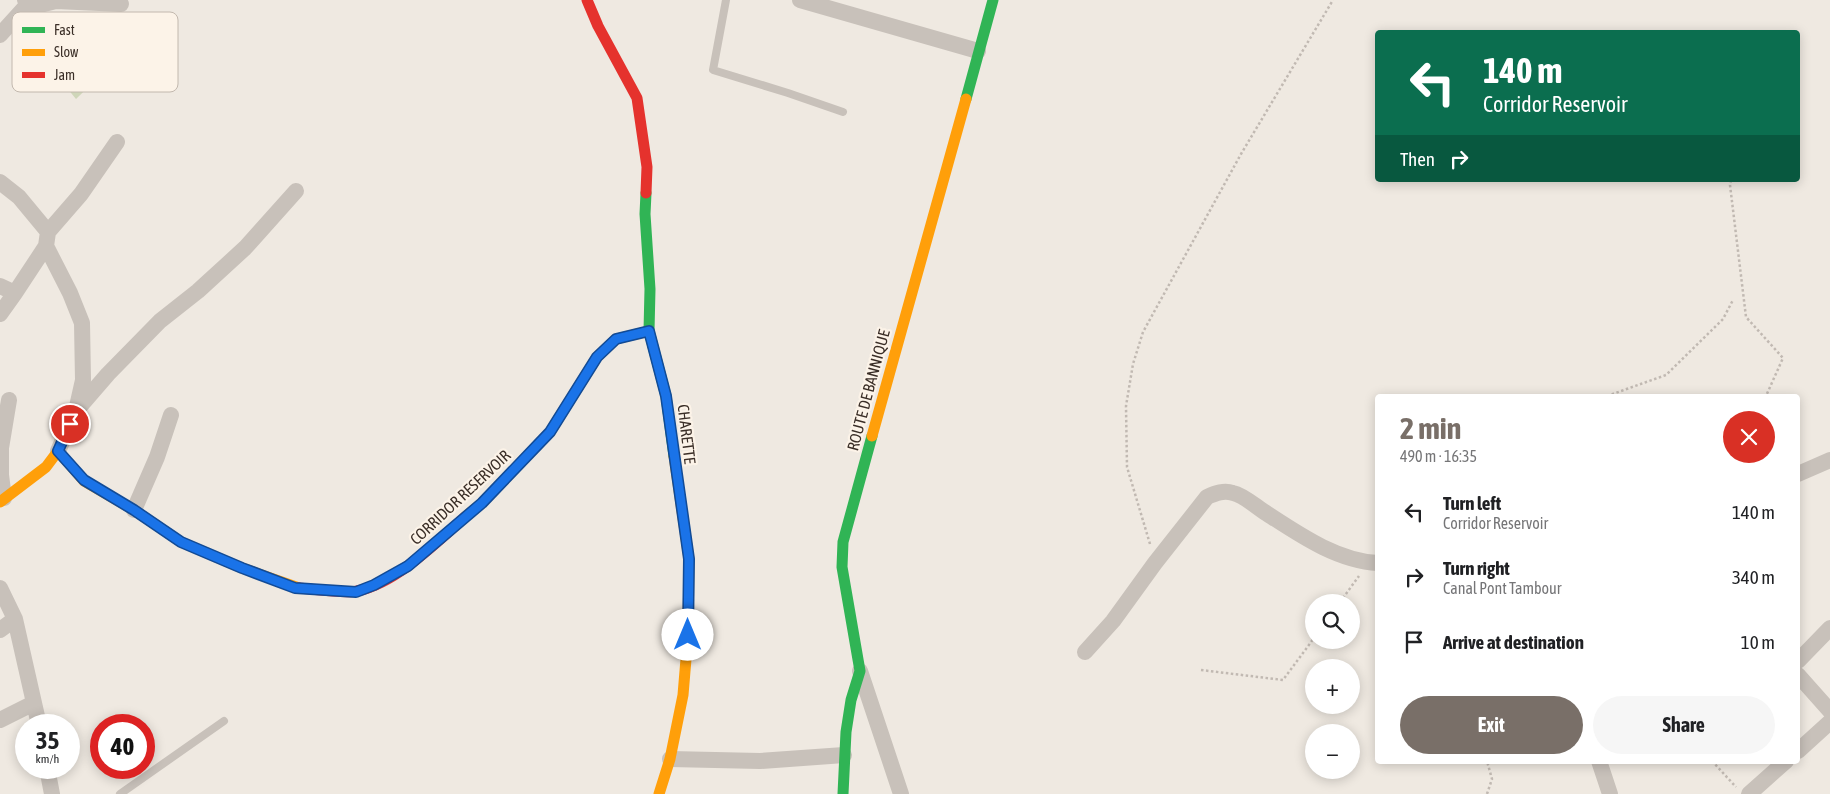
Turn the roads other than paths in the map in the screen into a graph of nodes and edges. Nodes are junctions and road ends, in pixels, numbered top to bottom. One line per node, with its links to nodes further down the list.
1 (587, 0): 18 (street, CHARETTE)
2 (726, 0): 11 (lane)
3 (800, 0): 10 (street)
4 (993, 0): 10 (street, ROUTE DE BANNIQUE)
5 (29, 1): 6 (street); 7 (street)
6 (121, 4)
7 (20, 12)
8 (12, 21): 9 (street)
9 (0, 35)
10 (978, 51): 34 (street, ROUTE DE BANNIQUE)
11 (843, 112)
12 (117, 142): 15 (street)
13 (0, 182): 15 (street)
14 (296, 191): 20 (street)
15 (47, 239): 16 (street); 20 (street)
16 (7, 290): 17 (street)
17 (0, 314)
18 (649, 331): 26 (street, CORRIDOR RESERVOIR); 44 (street, CHARETTE)
19 (9, 400): 25 (street)
20 (76, 412): 22 (street)
21 (171, 415): 26 (street)
22 (58, 451): 25 (street); 26 (street, CORRIDOR RESERVOIR)
23 (1830, 460): 24 (street)
24 (1800, 473)
25 (2, 500)
26 (134, 510)
27 (1373, 563): 32 (street)
28 (0, 588): 29 (street)
29 (15, 619): 31 (street); 36 (street)
30 (1830, 628): 33 (street)
31 (0, 630)
32 (1085, 652)
33 (1800, 659)
34 (860, 671): 43 (street, ROUTE DE BANNIQUE); 53 (street)
35 (1800, 677): 37 (street)
36 (34, 703): 38 (street); 39 (street)
37 (1830, 711)
38 (36, 714)
39 (0, 720)
40 (224, 721): 50 (lane)
41 (1830, 722): 42 (street)
42 (1800, 749)
43 (844, 755): 44 (street); 52 (street, ROUTE DE BANNIQUE)
44 (670, 758): 51 (street, CHARETTE)
45 (1601, 764): 54 (street)
46 (1782, 764): 48 (street)
47 (49, 779): 49 (street)
48 (1751, 791)
49 (52, 794)
50 (120, 794)
51 (659, 794)
52 (842, 794)
53 (902, 794)
54 (1610, 794)

